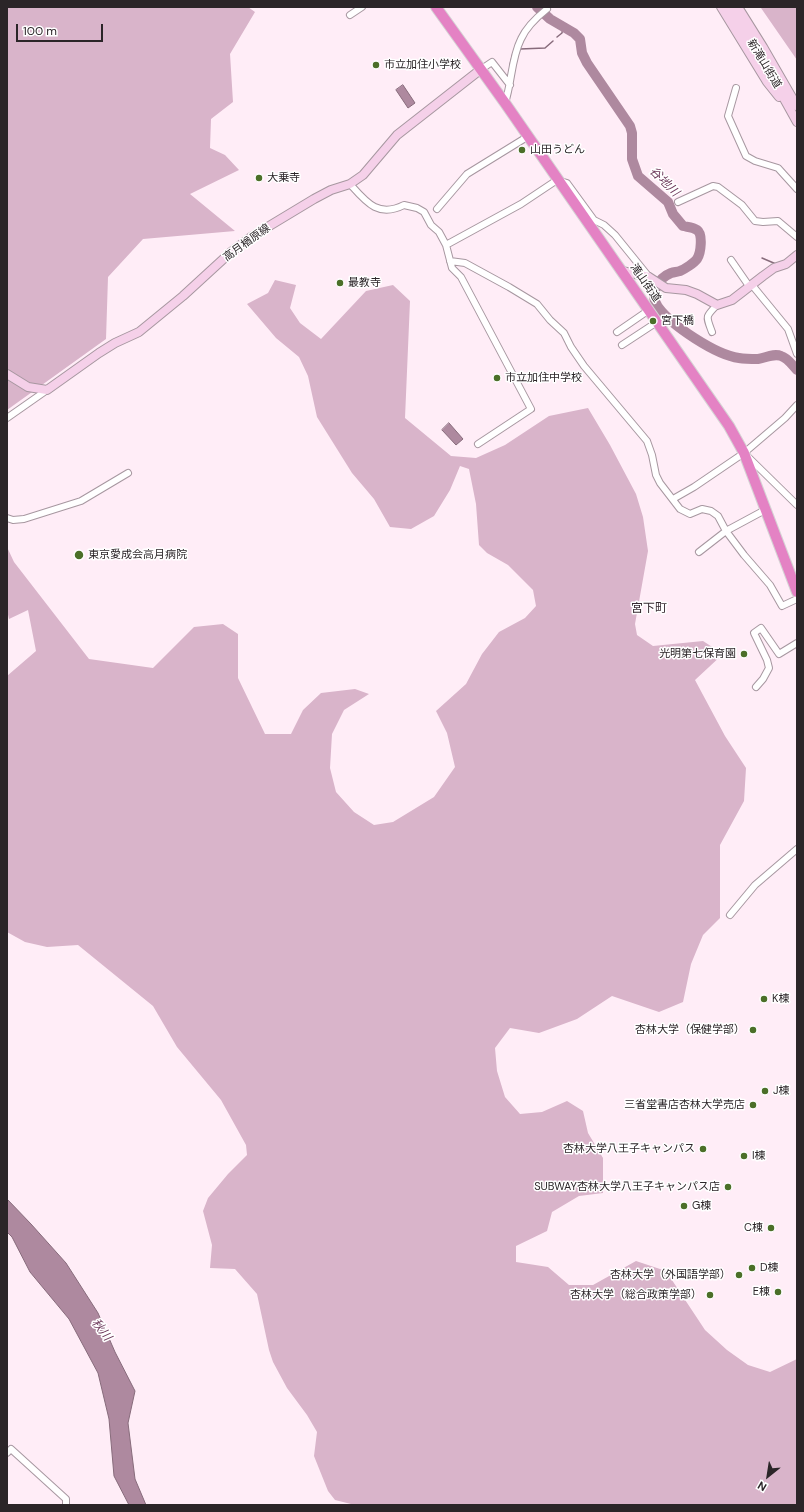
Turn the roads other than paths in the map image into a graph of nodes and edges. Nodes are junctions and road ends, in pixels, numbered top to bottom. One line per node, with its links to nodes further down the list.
1 (362, 7): 7 (street)
2 (436, 7): 8 (highway, 滝山街道)
3 (721, 7): 12 (main road)
4 (729, 7): 12 (main road, 新滝山街道)
5 (738, 7): 12 (main road, 新滝山街道)
6 (546, 9): 9 (street)
7 (350, 15)
8 (480, 70): 9 (street); 11 (highway, 滝山街道); 16 (main road, 高月楢原線)
9 (510, 85): 11 (street)
10 (736, 88): 17 (street)
11 (505, 103): 14 (highway, 滝山街道)
12 (795, 110): 13 (main road, 新滝山街道)
13 (797, 122)
14 (527, 137): 15 (highway, 滝山街道); 19 (street)
15 (557, 180): 21 (street); 25 (highway, 滝山街道); 26 (street)
16 (350, 184): 21 (street); 36 (main road, 高月楢原線)
17 (797, 189)
18 (678, 202): 20 (street)
19 (437, 209)
20 (797, 237)
21 (446, 245): 24 (street)
22 (797, 255): 27 (main road)
23 (731, 260): 27 (street)
24 (450, 261): 39 (street); 42 (street)
25 (622, 271): 26 (main road); 29 (highway, 滝山街道)
26 (655, 281): 28 (main road)
27 (751, 286): 28 (main road); 34 (street)
28 (719, 304): 32 (street)
29 (649, 310): 30 (highway, 滝山街道); 31 (street)
30 (657, 322): 33 (street); 40 (highway, 滝山街道)
31 (617, 332)
32 (712, 332)
33 (622, 345)
34 (797, 354)
35 (7, 374): 36 (main road)
36 (47, 390): 38 (street)
37 (797, 405): 40 (street)
38 (7, 418)
39 (478, 444)
40 (744, 453): 42 (street); 43 (street); 44 (highway, 滝山街道)
41 (128, 473): 45 (street)
42 (673, 499): 46 (street)
43 (797, 505)
44 (765, 510): 46 (street); 48 (highway, 滝山街道)
45 (7, 518)
46 (726, 530): 47 (street); 49 (street)
47 (699, 552)
48 (797, 592)
49 (797, 599)
50 (797, 643): 51 (street)
51 (756, 686)
52 (797, 849): 53 (street)
53 (730, 915)
54 (7, 1453): 55 (street)
55 (66, 1505)

